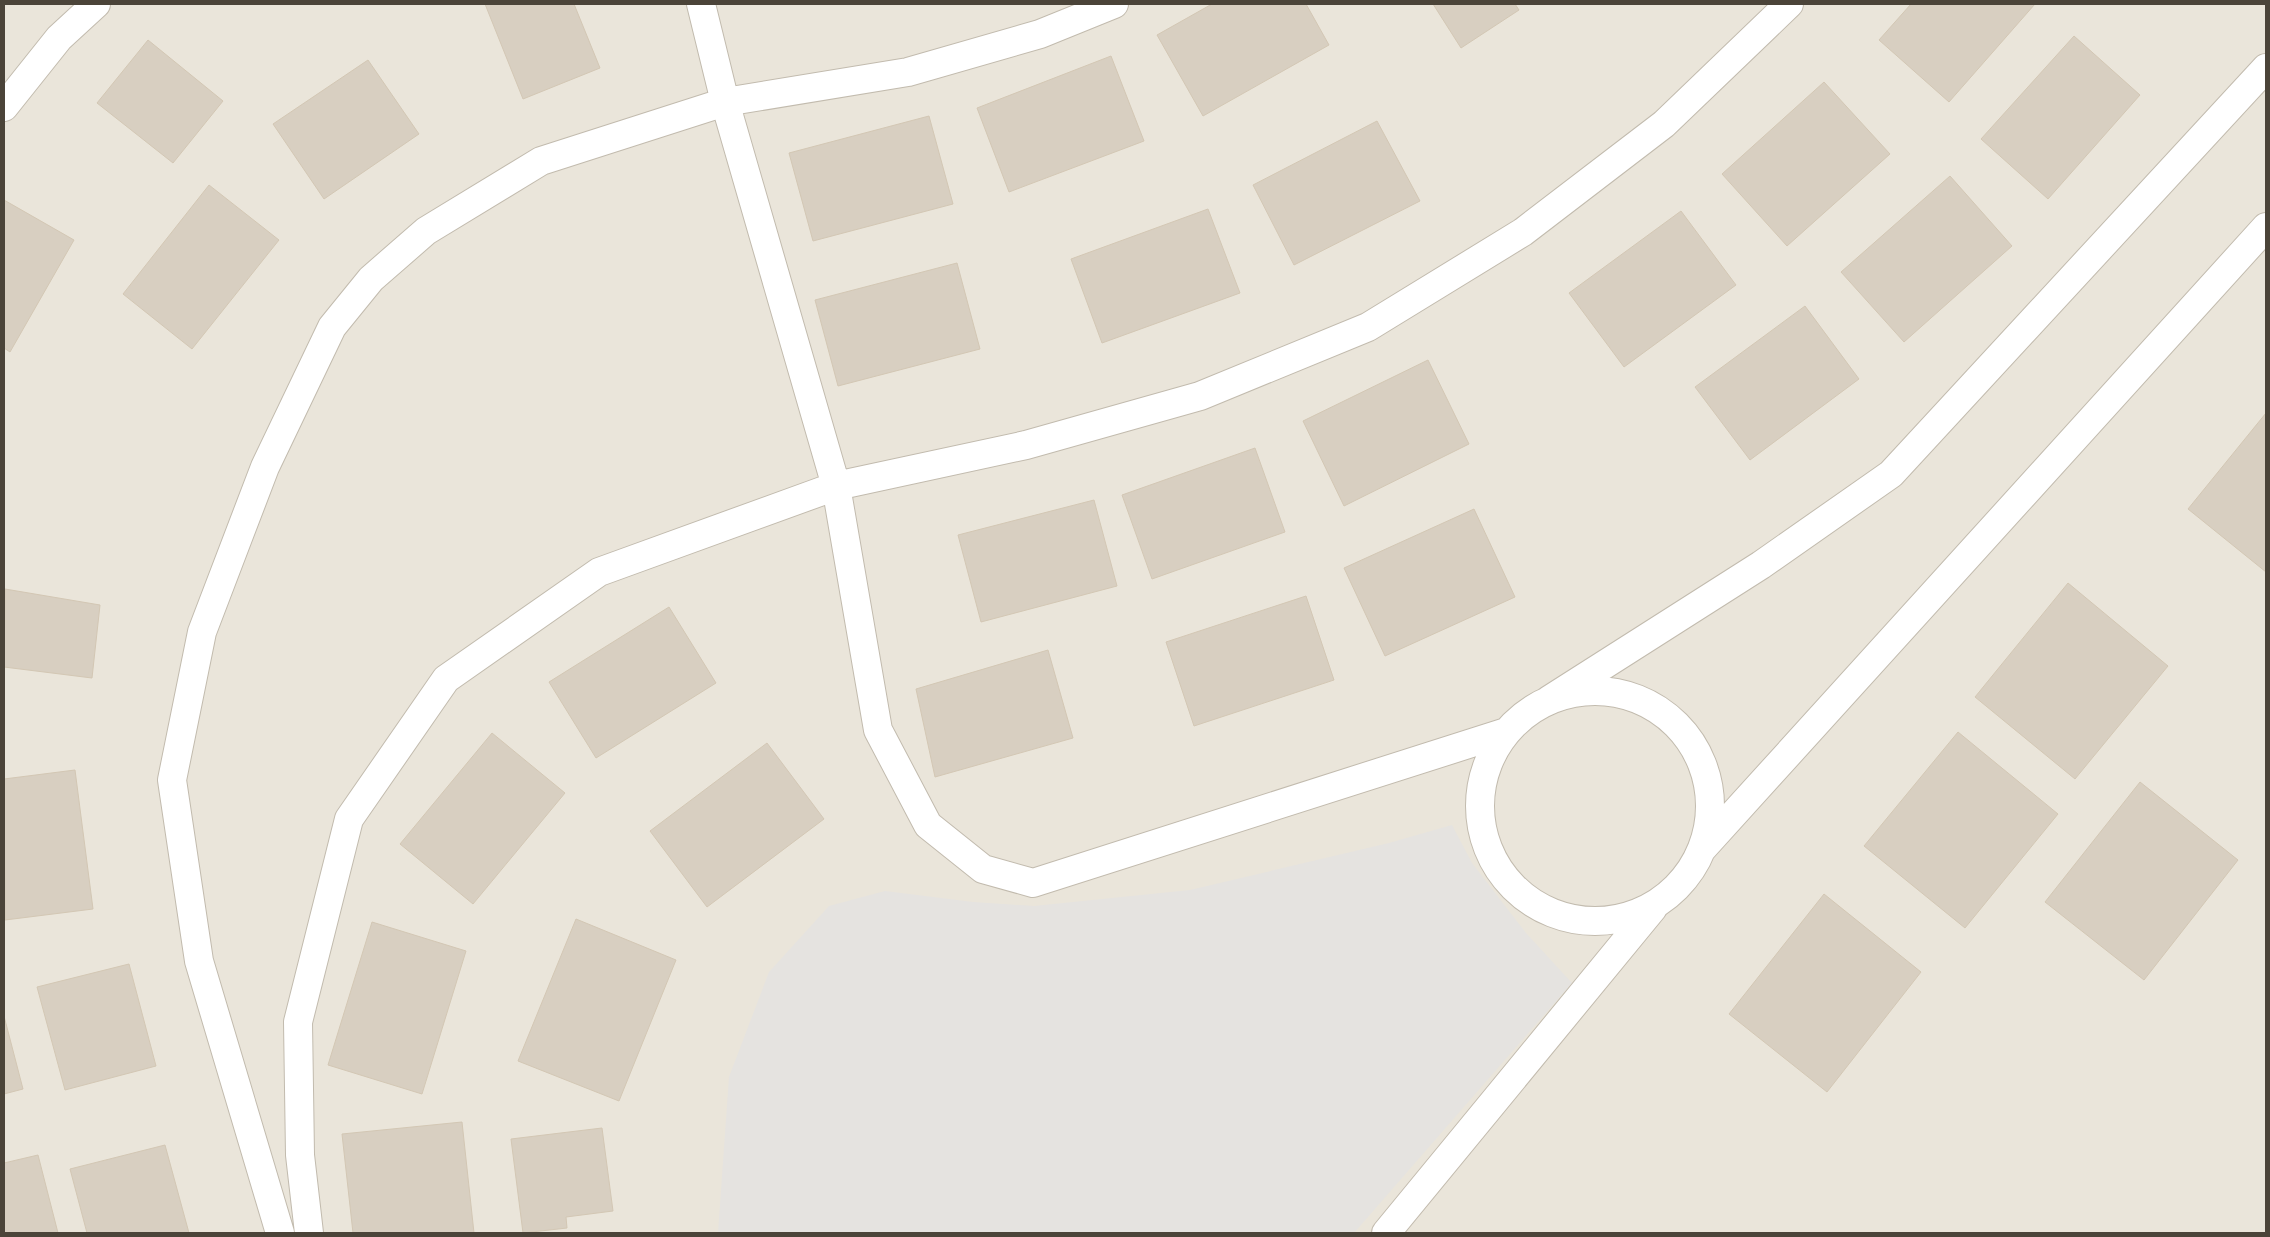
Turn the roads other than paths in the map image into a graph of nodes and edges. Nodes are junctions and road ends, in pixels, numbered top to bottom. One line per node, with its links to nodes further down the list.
1 (96, 4): 7 (street)
2 (701, 4): 6 (street)
3 (1114, 4): 6 (street)
4 (1789, 4): 9 (street)
5 (2266, 68): 10 (street)
6 (725, 102): 9 (street); 14 (street)
7 (4, 107)
8 (2266, 227): 12 (street)
9 (836, 486): 11 (street); 15 (street)
10 (1549, 700): 11 (street); 12 (street)
11 (1506, 732): 13 (street)
12 (1702, 849): 13 (street)
13 (1656, 904): 16 (street)
14 (280, 1233)
15 (309, 1233)
16 (1386, 1233)

